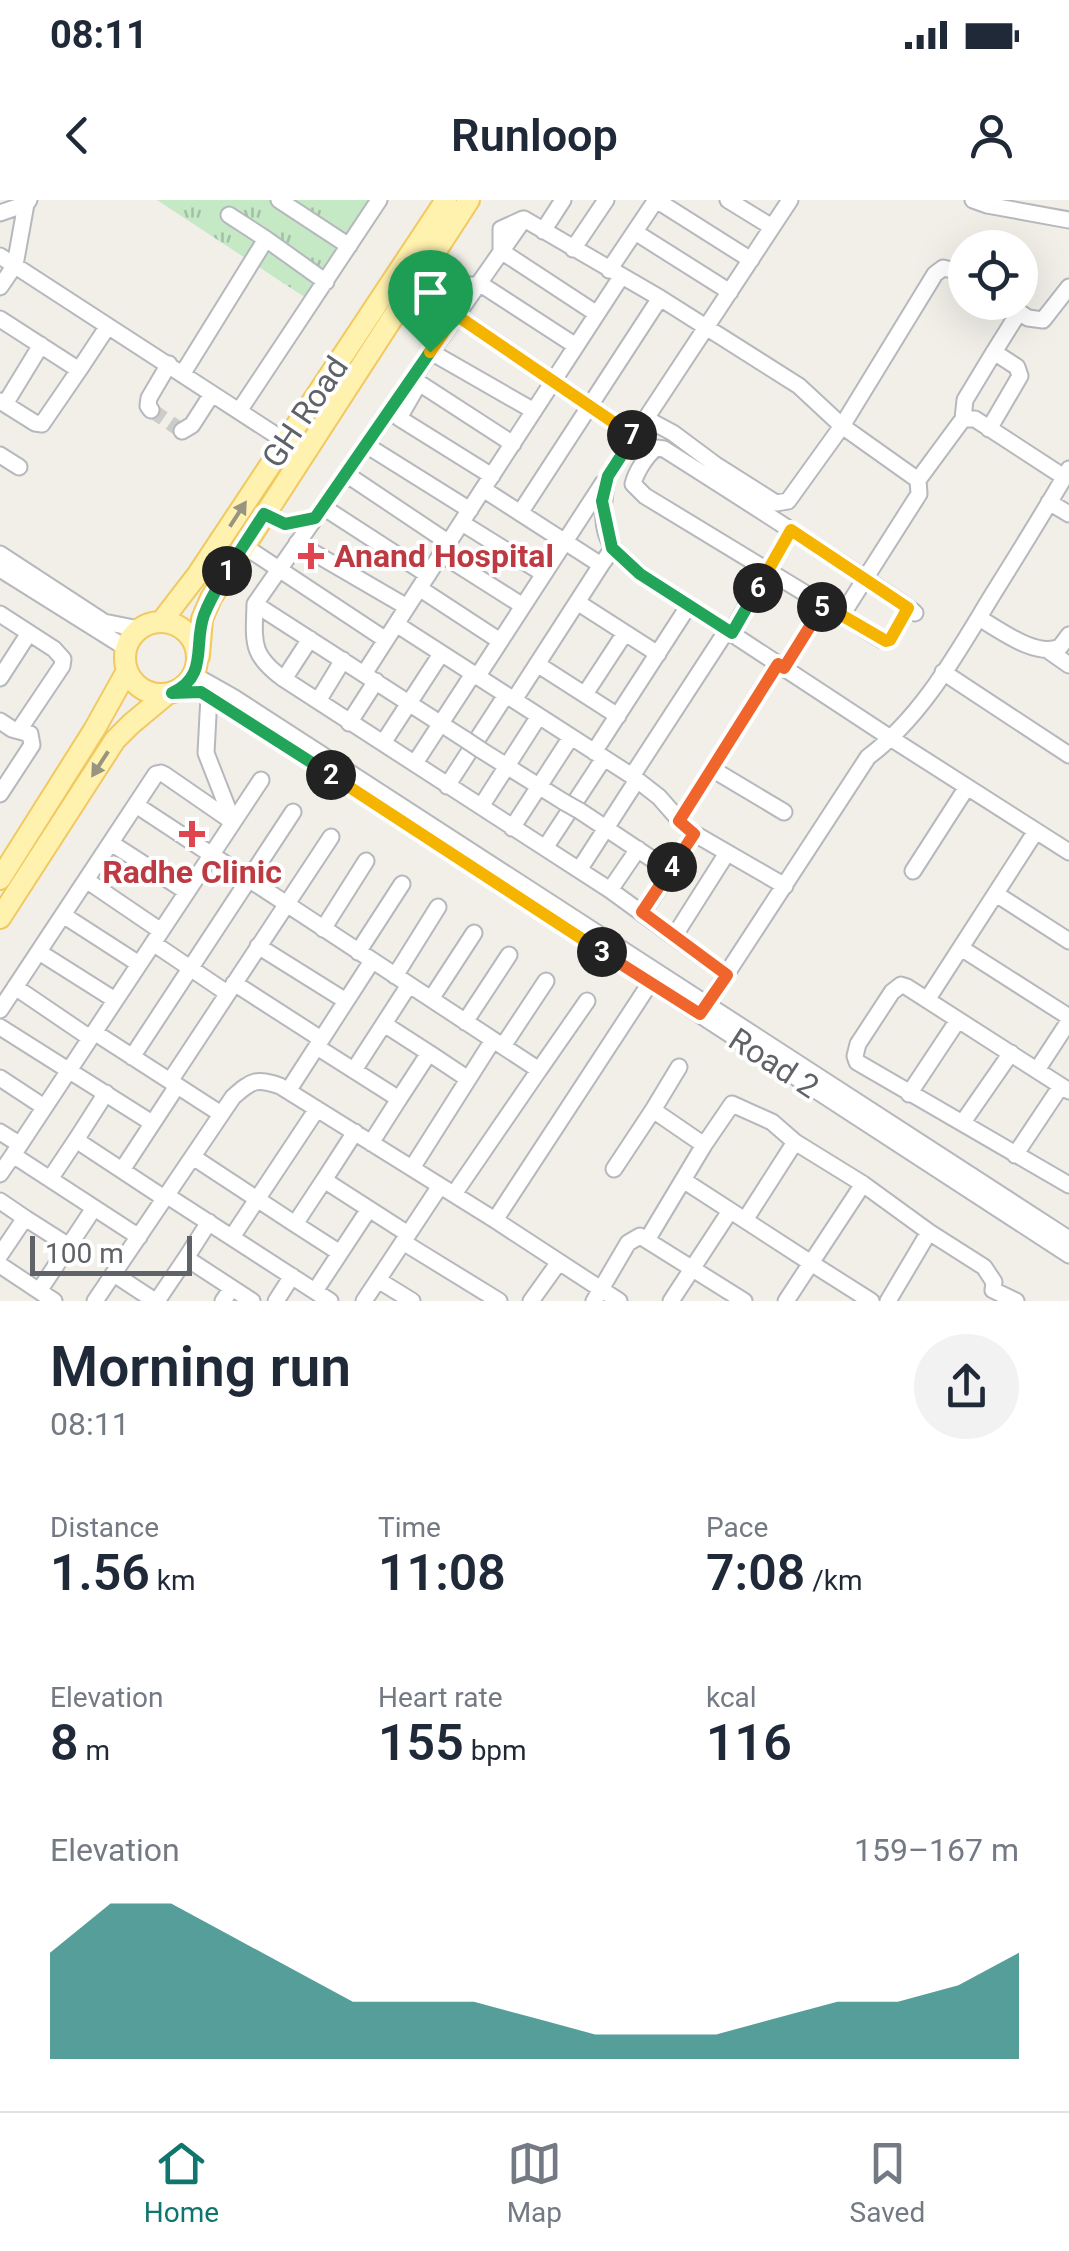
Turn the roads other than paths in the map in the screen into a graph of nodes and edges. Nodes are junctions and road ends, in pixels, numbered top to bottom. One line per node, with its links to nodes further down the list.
1 (279, 200): 20 (street)
2 (379, 200): 20 (street)
3 (446, 200): 60 (main road, GH Road)
4 (470, 200): 63 (main road, GH Road)
5 (563, 200): 17 (street)
6 (606, 200): 21 (street)
7 (656, 200): 18 (street); 24 (street)
8 (728, 200): 16 (street)
9 (790, 200): 16 (street)
10 (973, 200): 12 (street)
11 (27, 202): 13 (street); 25 (street)
12 (1032, 206): 15 (street)
13 (0, 213)
14 (229, 215): 19 (street)
15 (1069, 220)
16 (772, 228): 24 (street)
17 (543, 230): 21 (street); 22 (street)
18 (634, 232): 27 (street); 32 (street)
19 (266, 239): 28 (street); 45 (street)
20 (349, 246): 28 (street)
21 (574, 249): 27 (street)
22 (501, 251): 29 (street); 34 (street)
23 (0, 256): 25 (street)
24 (751, 260): 32 (street)
25 (15, 265): 30 (street); 39 (street)
26 (948, 269): 56 (street)
27 (615, 274): 33 (street); 34 (street)
28 (326, 282): 52 (street)
29 (478, 285): 35 (street); 42 (street)
30 (0, 287)
31 (1069, 287): 37 (street)
32 (730, 292): 40 (street)
33 (660, 298): 40 (street); 50 (street)
34 (597, 314): 42 (street)
35 (456, 315): 43 (street); 47 (street)
36 (1014, 320): 44 (street)
37 (1038, 320)
38 (1, 322): 41 (street)
39 (108, 326): 45 (street); 46 (street)
40 (706, 327): 54 (street); 56 (street)
41 (41, 345): 46 (street); 49 (street)
42 (576, 346): 47 (street)
43 (430, 352): 53 (street); 62 (street)
44 (994, 352): 55 (street); 57 (street)
45 (176, 368): 48 (street); 51 (street)
46 (80, 370): 49 (street)
47 (553, 382): 50 (street); 53 (street)
48 (212, 394): 52 (street); 58 (street)
49 (2, 402)
50 (590, 406): 59 (street); 73 (street)
51 (150, 410)
52 (239, 411): 60 (street)
53 (534, 411): 61 (street)
54 (647, 419): 56 (street); 59 (street)
55 (964, 419): 57 (street); 69 (street)
56 (842, 426): 69 (street)
57 (989, 428): 66 (street)
58 (182, 430)
59 (634, 436): 68 (street)
60 (286, 441): 63 (street); 100 (main road, GH Road, one-way to 60)
61 (513, 444): 70 (street); 70 (street)
62 (366, 445): 67 (street); 76 (street)
63 (304, 454): 74 (main road, GH Road)
64 (0, 455): 65 (street)
65 (19, 467)
66 (1067, 473): 71 (street)
67 (346, 474): 72 (street); 82 (street)
68 (608, 476): 78 (street); 81 (street)
69 (918, 480): 89 (street)
70 (488, 483): 73 (street); 76 (street)
71 (1049, 502): 75 (street); 99 (street)
72 (319, 512): 74 (street); 79 (street); 90 (street)
73 (520, 513): 78 (street)
74 (264, 514): 80 (main road, GH Road)
75 (1069, 514)
76 (466, 517): 82 (street); 88 (street)
77 (791, 530): 87 (street); 87 (street); 89 (street)
78 (565, 542): 84 (street); 88 (street)
79 (298, 543): 86 (street); 96 (street)
80 (244, 546): 86 (street); 116 (main road, GH Road)
81 (612, 548): 84 (street); 95 (street)
82 (445, 549): 90 (street); 94 (street)
83 (0, 554): 102 (street)
84 (602, 565): 91 (street)
85 (0, 568): 110 (street)
86 (278, 570): 92 (street); 108 (street)
87 (767, 571): 93 (street); 104 (street)
88 (544, 574): 94 (street)
89 (866, 578): 98 (street); 98 (street)
90 (424, 582): 96 (street); 109 (street)
91 (578, 602): 103 (street); 115 (street)
92 (255, 604): 107 (street); 124 (street)
93 (824, 605): 98 (street); 118 (street)
94 (523, 606): 109 (street)
95 (689, 606): 104 (street); 113 (street)
96 (407, 607): 101 (street)
97 (0, 614): 105 (street)
98 (842, 616)
99 (979, 618): 111 (street); 120 (street)
100 (161, 622): 102 (main road); 116 (main road)
101 (396, 624): 108 (street); 112 (street)
102 (139, 629): 110 (main road)
103 (625, 632): 113 (street); 126 (street)
104 (729, 632): 118 (street); 145 (street)
105 (29, 633): 123 (street); 136 (street)
106 (1069, 635): 111 (street)
107 (310, 638): 114 (street); 124 (street)
108 (386, 640): 122 (street)
109 (500, 641): 121 (street)
110 (126, 648): 119 (main road)
111 (1049, 651): 117 (street)
112 (441, 654): 121 (street); 130 (street)
113 (658, 654): 132 (street)
114 (343, 660): 122 (street); 129 (street)
115 (537, 664): 126 (street); 128 (street)
116 (196, 665): 125 (main road); 200 (street, Road 2)
117 (1069, 665)
118 (781, 666): 138 (street); 144 (street)
119 (127, 671): 125 (main road); 172 (main road)
120 (943, 672): 138 (street); 141 (street)
121 (475, 675): 128 (street); 135 (street)
122 (370, 677): 130 (street); 134 (street)
123 (0, 678)
124 (284, 679): 129 (street)
125 (169, 694): 127 (street, Road 2); 184 (main road, one-way to 184)
126 (584, 694): 132 (street)
127 (209, 696): 156 (street); 200 (street, Road 2)
128 (510, 698): 131 (street); 148 (street)
129 (318, 700): 134 (street)
130 (409, 703): 135 (street); 139 (street)
131 (539, 716): 137 (street); 143 (street)
132 (618, 716): 140 (street)
133 (0, 721): 136 (street)
134 (350, 723): 139 (street)
135 (441, 723): 142 (street); 143 (street, bridge)
136 (19, 730): 147 (street)
137 (571, 737): 140 (street); 149 (street)
138 (892, 739): 150 (street); 176 (street)
139 (383, 744): 142 (street)
140 (599, 755): 145 (street); 163 (street)
141 (1069, 755)
142 (415, 763): 148 (street)
143 (506, 767): 149 (street); 152 (street)
144 (712, 768): 154 (street); 155 (street)
145 (634, 778): 155 (street); 158 (street)
146 (261, 780): 156 (street)
147 (3, 785)
148 (447, 786): 152 (street)
149 (539, 786): 157 (street); 158 (street, bridge)
150 (967, 787): 159 (street); 171 (street)
151 (136, 805): 156 (street); 162 (street); 167 (street)
152 (482, 805): 157 (street)
153 (293, 812): 174 (street)
154 (784, 812)
155 (679, 821): 160 (street)
156 (233, 822): 167 (street)
157 (512, 828): 163 (street)
158 (606, 828): 164 (street); 169 (street)
159 (1036, 831): 165 (street); 179 (street)
160 (694, 834): 166 (street); 170 (street)
161 (330, 836): 180 (street)
162 (111, 843): 173 (street); 178 (street)
163 (545, 848): 169 (street)
164 (638, 849): 170 (street); 177 (street)
165 (1069, 852)
166 (727, 853): 176 (street); 187 (street)
167 (211, 856): 174 (street); 178 (street)
168 (366, 861): 185 (street)
169 (580, 870): 177 (street)
170 (670, 870): 182 (street)
171 (912, 871)
172 (0, 879)
173 (86, 880): 183 (street); 188 (street)
174 (248, 880): 180 (street); 197 (street)
175 (402, 884): 193 (street)
176 (784, 886): 198 (street)
177 (610, 890): 182 (street)
178 (187, 892): 188 (street)
179 (996, 894): 189 (street); 191 (street)
180 (286, 904): 185 (street); 190 (street)
181 (438, 908): 199 (street)
182 (642, 912): 187 (street)
183 (62, 916): 192 (street); 196 (street)
184 (0, 918)
185 (323, 929): 193 (street)
186 (474, 933): 206 (street)
187 (675, 936): 198 (street)
188 (157, 937): 196 (street); 197 (street)
189 (1069, 941)
190 (258, 946): 204 (street); 208 (street)
191 (961, 948): 207 (street); 212 (street)
192 (39, 952): 203 (street); 205 (street)
193 (358, 952): 195 (street)
194 (509, 955): 214 (street)
195 (372, 961): 199 (street); 208 (street)
196 (138, 964): 205 (street)
197 (190, 968): 204 (street); 222 (street)
198 (727, 975): 210 (street)
199 (395, 976): 202 (street)
200 (653, 978): 210 (street, Road 2); 268 (street)
201 (546, 981): 219 (street)
202 (410, 986): 206 (street); 215 (street)
203 (15, 987): 211 (street); 217 (street)
204 (230, 988): 218 (street); 230 (street)
205 (115, 1000): 217 (street)
206 (431, 1000): 214 (street)
207 (927, 1000): 213 (street); 234 (street)
208 (346, 1001): 218 (street)
209 (586, 1001): 226 (street)
210 (704, 1009): 275 (street, Road 2); 279 (street, Road 2)
211 (0, 1010)
212 (1069, 1019): 227 (street)
213 (958, 1020): 220 (street); 234 (street)
214 (466, 1022): 219 (street)
215 (384, 1024): 221 (street); 225 (street)
216 (0, 1027): 224 (street)
217 (92, 1035): 222 (street); 224 (street)
218 (319, 1043): 225 (street); 232 (street)
219 (498, 1043): 226 (street); 229 (street)
220 (1011, 1053): 227 (street); 240 (street)
221 (429, 1054): 229 (street); 235 (street)
222 (132, 1056): 230 (street)
223 (679, 1067): 238 (street)
224 (69, 1069): 233 (street); 236 (street)
225 (354, 1070): 235 (street)
226 (539, 1070): 260 (street)
227 (1037, 1070): 231 (street)
228 (0, 1078): 236 (street)
229 (468, 1080): 251 (street)
230 (173, 1083): 239 (street); 241 (street)
231 (1065, 1088): 249 (street)
232 (288, 1091): 237 (street); 239 (street)
233 (106, 1093): 241 (street); 244 (street)
234 (909, 1094): 240 (street)
235 (398, 1100): 246 (street)
236 (44, 1107): 248 (street)
237 (317, 1109): 243 (street); 262 (street)
238 (653, 1110): 247 (street); 252 (street)
239 (220, 1114): 250 (street)
240 (963, 1122): 249 (street)
241 (152, 1123): 253 (street)
242 (0, 1132): 248 (street)
243 (355, 1132): 246 (street); 256 (street)
244 (76, 1140): 253 (street); 255 (street)
245 (796, 1142): 247 (street); 258 (street); 266 (street)
246 (371, 1143): 251 (street)
247 (704, 1146): 257 (street)
248 (16, 1150): 254 (street); 255 (street)
249 (1015, 1155): 259 (street)
250 (193, 1157): 261 (street); 262 (street)
251 (412, 1168): 260 (street)
252 (614, 1169)
253 (122, 1170): 261 (street)
254 (0, 1174)
255 (50, 1179): 264 (street)
256 (324, 1180): 265 (street); 270 (street)
257 (683, 1180): 266 (street); 276 (street)
258 (863, 1184): 271 (street); 283 (street)
259 (1069, 1186)
260 (447, 1190): 268 (street); 274 (street)
261 (165, 1196): 269 (street); 272 (street)
262 (257, 1200): 270 (street); 273 (street)
263 (0, 1201): 267 (street)
264 (94, 1208): 272 (street); 277 (street)
265 (369, 1209): 274 (street); 278 (street)
266 (738, 1216): 283 (street); 285 (street)
267 (25, 1218): 277 (street); 280 (street)
268 (495, 1220): 282 (street)
269 (209, 1222): 273 (street); 281 (street)
270 (294, 1224): 278 (street)
271 (930, 1232): 293 (street); 309 (street)
272 (138, 1237): 286 (street)
273 (232, 1237): 287 (street)
274 (405, 1238): 288 (street); 302 (street)
275 (1069, 1239)
276 (647, 1240): 285 (street); 292 (street)
277 (69, 1246): 289 (street)
278 (340, 1253): 290 (street)
279 (1069, 1255)
280 (0, 1256)
281 (186, 1258): 291 (street); 296 (street)
282 (558, 1262): 292 (street); 303 (street)
283 (811, 1263): 307 (street); 308 (street)
284 (0, 1266): 289 (street)
285 (691, 1268): 305 (street); 306 (street)
286 (114, 1274): 295 (street); 296 (street)
287 (292, 1276): 290 (street); 298 (street)
288 (378, 1280): 300 (street); 301 (street)
289 (39, 1291): 294 (street)
290 (315, 1291): 299 (street)
291 (228, 1294): 297 (street)
292 (598, 1295): 304 (street)
293 (989, 1296): 310 (street)
294 (54, 1301)
295 (96, 1301)
296 (156, 1301)
297 (252, 1301)
298 (276, 1301)
299 (330, 1301)
300 (364, 1301)
301 (412, 1301)
302 (499, 1301)
303 (531, 1301)
304 (619, 1301)
305 (671, 1301)
306 (744, 1301)
307 (786, 1301)
308 (871, 1301)
309 (888, 1301)
310 (1016, 1301)

